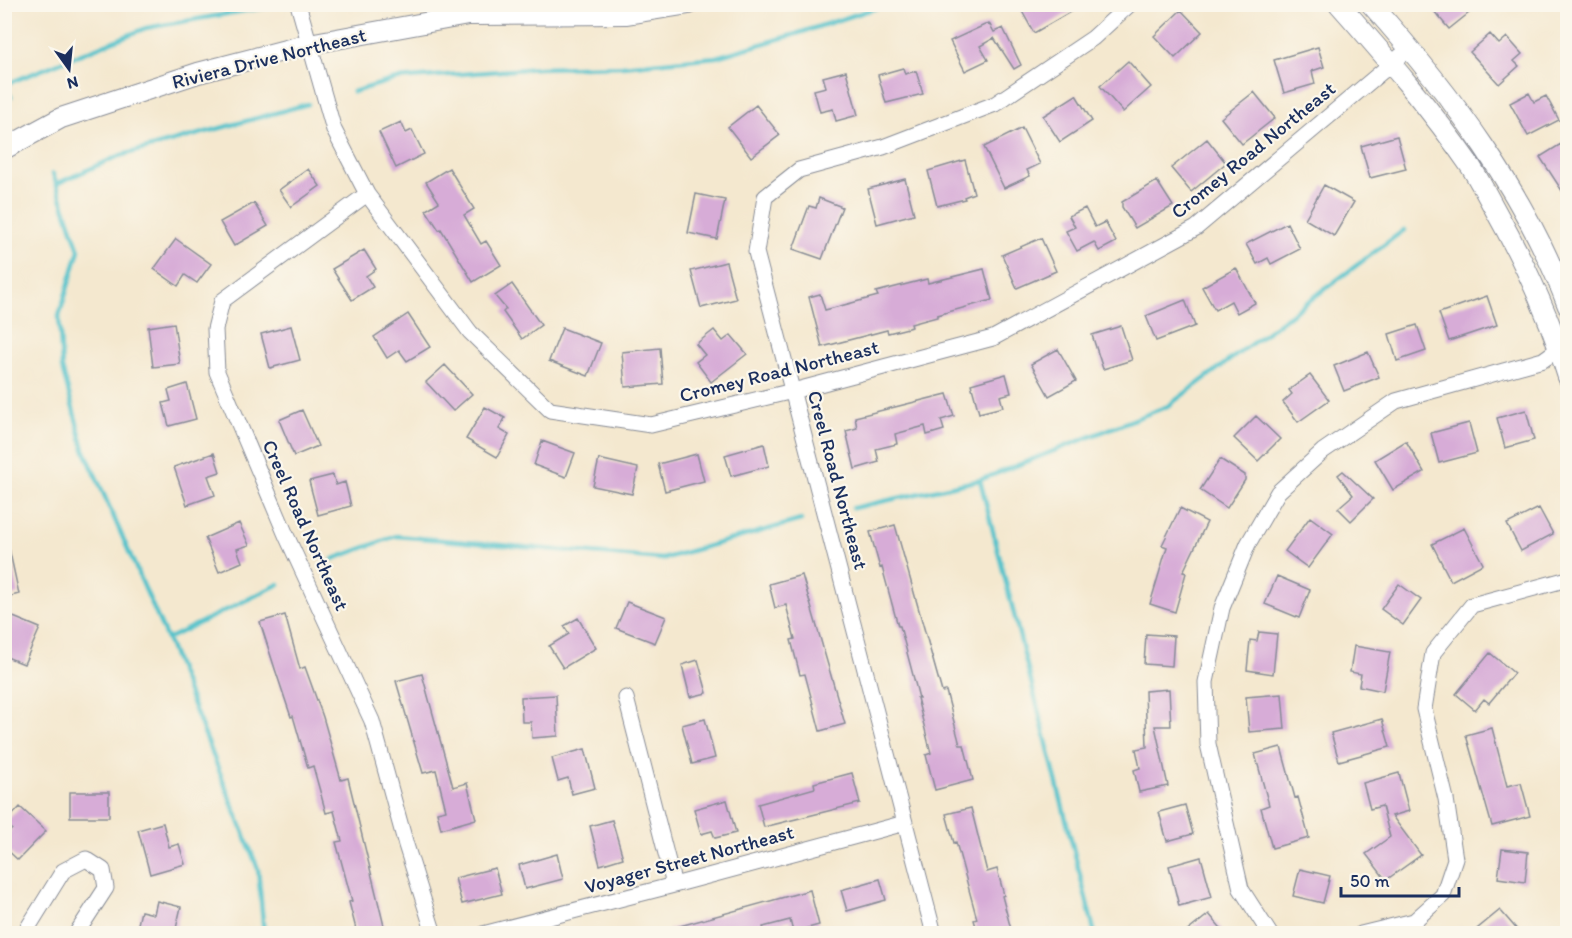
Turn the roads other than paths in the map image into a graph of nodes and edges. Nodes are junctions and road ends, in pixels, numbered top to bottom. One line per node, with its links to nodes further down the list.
1 (298, 4): 6 (street, Cromey Road Northeast)
2 (689, 4): 6 (street, Riviera Drive Northeast)
3 (1130, 4): 14 (street, Creel Road Northeast)
4 (1339, 4): 8 (street)
5 (1371, 4): 7 (street)
6 (309, 44): 9 (street, Riviera Drive Northeast); 10 (street, Cromey Road Northeast)
7 (1410, 48): 8 (street, Cromey Road Northeast); 11 (street)
8 (1392, 64): 12 (street); 14 (street, Cromey Road Northeast)
9 (4, 149)
10 (367, 194): 14 (street, Cromey Road Northeast); 21 (street, Creel Road Northeast)
11 (1568, 306)
12 (1563, 345): 13 (street); 24 (street)
13 (1568, 377)
14 (793, 391): 17 (street, Creel Road Northeast)
15 (1568, 579): 25 (street)
16 (626, 698): 18 (street)
17 (905, 823): 18 (street, Voyager Street Northeast); 23 (street, Creel Road Northeast)
18 (674, 885): 22 (street, Voyager Street Northeast)
19 (24, 933): 20 (street)
20 (76, 933)
21 (434, 933)
22 (483, 933)
23 (934, 933)
24 (1270, 933)
25 (1360, 933)

